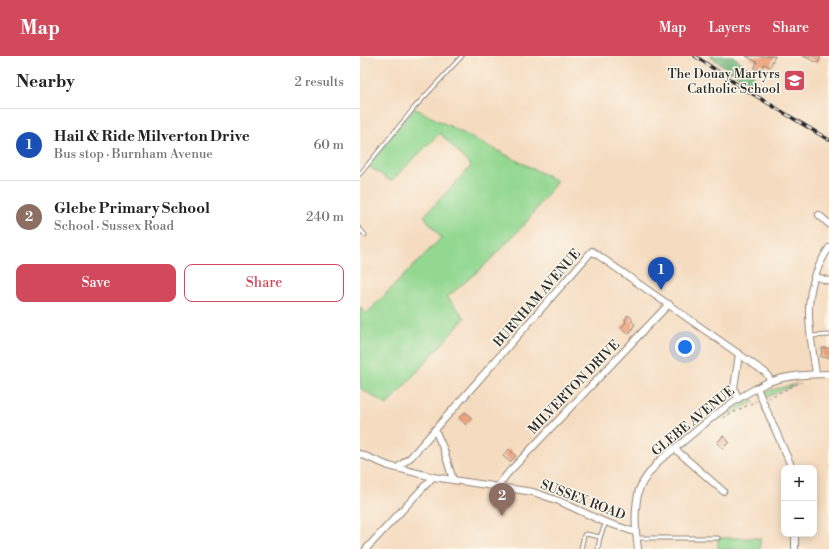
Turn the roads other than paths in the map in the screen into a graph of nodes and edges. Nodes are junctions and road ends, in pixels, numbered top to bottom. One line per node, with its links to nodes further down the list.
1 (462, 56): 2 (lane)
2 (360, 174)
3 (819, 215): 4 (street)
4 (829, 224)
5 (360, 229): 6 (lane)
6 (365, 234)
7 (829, 248): 8 (street)
8 (814, 276): 9 (street); 12 (street)
9 (829, 281)
10 (669, 304): 13 (street, BURNHAM AVENUE); 19 (street, BURNHAM AVENUE); 28 (street, MILVERTON DRIVE)
11 (829, 335): 12 (lane)
12 (811, 336): 14 (street)
13 (740, 354): 16 (street, BURNHAM AVENUE); 18 (street)
14 (816, 374): 15 (street, GLEBE AVENUE); 16 (street, GLEBE AVENUE)
15 (829, 374)
16 (771, 381): 17 (street, GLEBE AVENUE)
17 (757, 388): 18 (street, GLEBE AVENUE); 23 (street)
18 (738, 398): 20 (street, GLEBE AVENUE)
19 (435, 430): 22 (street, BURNHAM AVENUE); 27 (street)
20 (675, 449): 29 (street); 31 (street, GLEBE AVENUE)
21 (360, 454): 24 (street, SUSSEX ROAD)
22 (411, 457): 24 (street, BURNHAM AVENUE); 25 (street, BURNHAM AVENUE)
23 (791, 465)
24 (397, 468): 25 (street, SUSSEX ROAD)
25 (408, 471): 26 (street, SUSSEX ROAD)
26 (433, 477): 27 (street, SUSSEX ROAD); 35 (street)
27 (453, 480): 28 (street, SUSSEX ROAD)
28 (497, 487): 30 (street, SUSSEX ROAD)
29 (723, 490)
30 (606, 522): 31 (street, SUSSEX ROAD); 32 (lane)
31 (636, 535): 34 (lane); 38 (street, GLEBE AVENUE)
32 (600, 537): 36 (lane); 37 (lane)
33 (795, 537): 39 (street)
34 (718, 538)
35 (366, 549)
36 (581, 549)
37 (598, 549)
38 (638, 549)
39 (795, 549)

